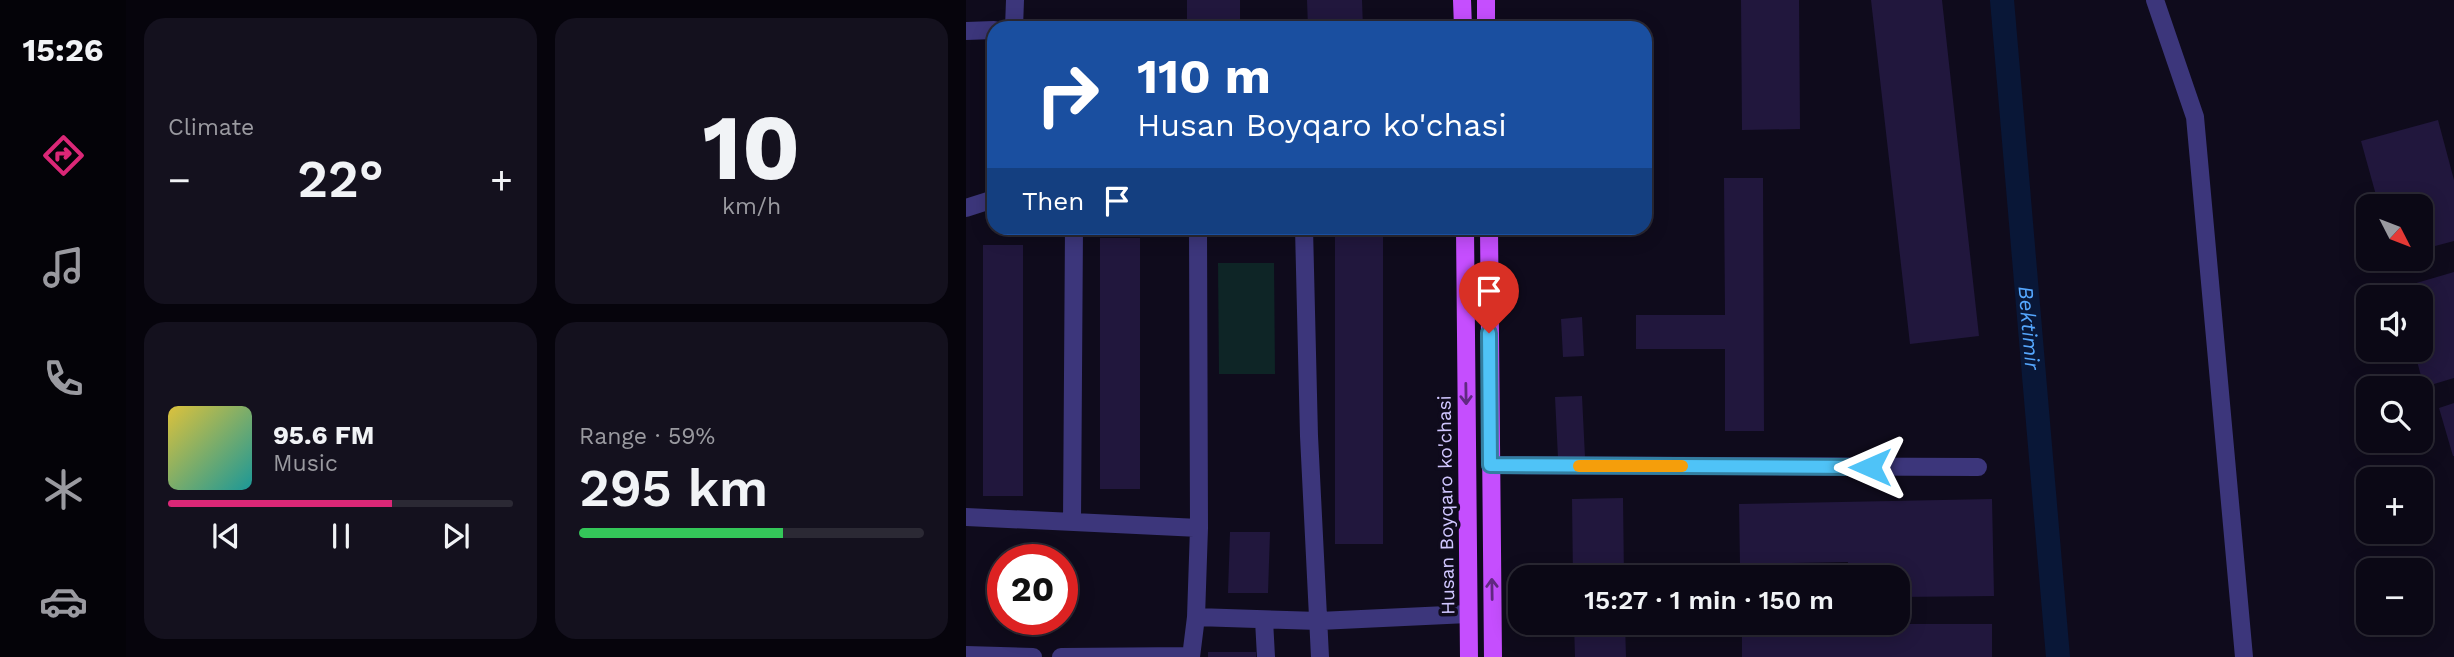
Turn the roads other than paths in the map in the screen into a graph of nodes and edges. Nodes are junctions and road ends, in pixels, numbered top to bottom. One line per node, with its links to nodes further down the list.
1 (1015, 0): 5 (street)
2 (1462, 0): 6 (main road)
3 (1486, 0): 7 (main road)
4 (2155, 0): 34 (street)
5 (1014, 21)
6 (1463, 21)
7 (1486, 21)
8 (987, 30): 9 (street)
9 (966, 31)
10 (987, 201): 11 (street)
11 (966, 208)
12 (1074, 235): 20 (street)
13 (1198, 235): 21 (street)
14 (1304, 235): 25 (street)
15 (1465, 235): 22 (main road, Husan Boyqaro ko'chasi, one-way to 22)
16 (1489, 235): 17 (main road)
17 (1490, 465): 18 (street); 33 (main road, one-way to 17)
18 (1978, 467)
19 (966, 517): 20 (street)
20 (1072, 521): 21 (street)
21 (1199, 527): 23 (street)
22 (1468, 614): 25 (street); 32 (main road, Husan Boyqaro ko'chasi)
23 (1196, 617): 24 (street); 29 (street)
24 (1264, 620): 25 (street); 30 (street)
25 (1319, 621): 31 (street)
26 (966, 655): 27 (street)
27 (1033, 657)
28 (1061, 657): 29 (street)
29 (1191, 657)
30 (1266, 657)
31 (1320, 657)
32 (1469, 657)
33 (1493, 657)
34 (2244, 657)

